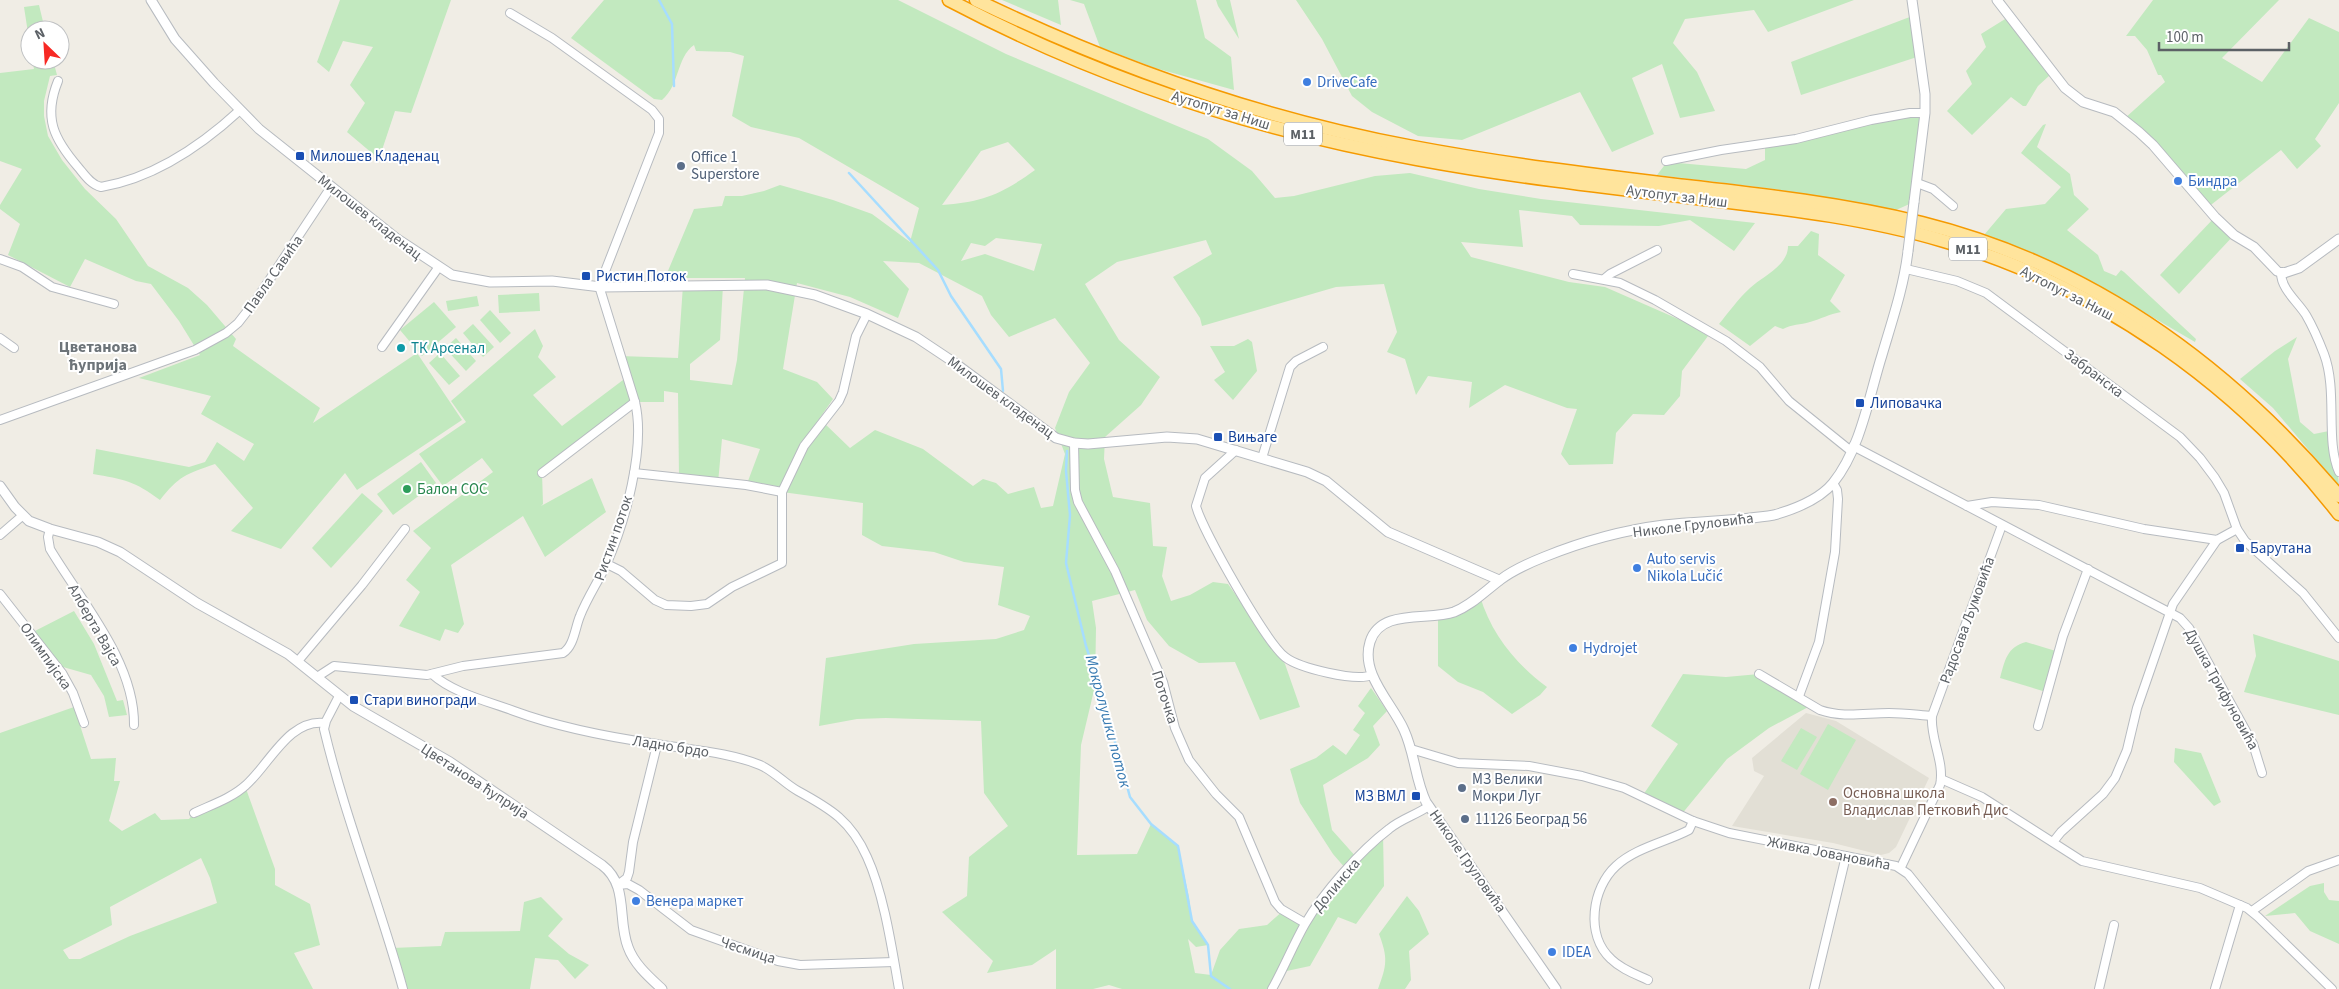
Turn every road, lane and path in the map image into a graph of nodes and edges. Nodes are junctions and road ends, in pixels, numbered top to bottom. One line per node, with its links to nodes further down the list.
1 (151, 0): 8 (street, Милошев кладенац)
2 (949, 0): 43 (highway, Аутопут за Ниш / M11)
3 (976, 0): 41 (highway, Аутопут за Ниш / M11)
4 (1912, 0): 9 (street)
5 (1997, 0): 19 (street)
6 (510, 13): 22 (street)
7 (58, 82): 8 (street)
8 (240, 110): 12 (street, Милошев кладенац)
9 (1926, 113): 10 (street); 11 (street)
10 (1666, 161)
11 (1917, 183): 13 (street); 18 (street, Николе Груловића, bridge)
12 (331, 187): 17 (street, Милошев кладенац); 30 (street, Павла Савића)
13 (1953, 206)
14 (2339, 240): 19 (street)
15 (1657, 250): 21 (street)
16 (0, 259): 23 (street)
17 (438, 268): 22 (street, Милошев кладенац); 26 (street)
18 (1906, 269): 32 (street, Николе Груловића); 47 (street, Забранска)
19 (2280, 273): 35 (street)
20 (1573, 274): 21 (street)
21 (1604, 279): 32 (street)
22 (601, 287): 24 (street, Милошев кладенац); 29 (street, Ристин поток)
23 (114, 304)
24 (868, 314): 31 (street, Милошев кладенац); 40 (street)
25 (0, 338): 27 (street)
26 (382, 347)
27 (14, 348)
28 (1324, 348): 34 (street)
29 (635, 402): 36 (street); 37 (street, Ристин поток)
30 (0, 420)
31 (1074, 443): 33 (street, Милошев кладенац); 83 (street, Поточка)
32 (1852, 448): 38 (street, Николе Груловића); 42 (street)
33 (1236, 450): 34 (street, Милошев кладенац); 60 (street)
34 (1262, 458): 53 (street, Милошев кладенац)
35 (2339, 472)
36 (542, 473)
37 (634, 473): 40 (street); 51 (street, Ристин поток)
38 (1833, 482): 53 (street, Николе Груловића); 63 (street)
39 (0, 486): 44 (street, Цветанова ћуприја)
40 (782, 492): 51 (street)
41 (2339, 496)
42 (1967, 506): 45 (street, Душка Трифуновића); 50 (street)
43 (2339, 514)
44 (22, 516): 48 (street, Цветанова ћуприја); 49 (street)
45 (2002, 525): 52 (street, Душка Трифуновића); 64 (street, Радосава Љумовића)
46 (405, 529): 57 (street)
47 (2237, 529): 50 (street); 56 (street)
48 (50, 530): 57 (street, Цветанова ћуприја); 67 (street, Алберта Вајса)
49 (0, 535)
50 (2217, 540): 55 (street)
51 (607, 564): 58 (street, Ристин поток)
52 (2088, 569): 55 (street, Душка Трифуновића); 68 (street)
53 (1499, 580): 60 (street, Николе Груловића)
54 (0, 594): 65 (street, Олимпијска)
55 (2171, 612): 71 (street, Душка Трифуновића); 76 (street)
56 (2339, 638)
57 (298, 661): 61 (street, Цветанова ћуприја)
58 (432, 674): 61 (street); 69 (street, Ладно брдо)
59 (1759, 674): 63 (street)
60 (1372, 675): 70 (street, Николе Груловића)
61 (317, 677): 62 (street, Цветанова ћуприја)
62 (339, 696): 66 (street); 80 (street, Цветанова ћуприја)
63 (1798, 696): 64 (street)
64 (1932, 716): 72 (street, Радосава Љумовића)
65 (84, 723)
66 (325, 724): 74 (street); 87 (street)
67 (134, 725)
68 (2038, 726)
69 (657, 744): 80 (street); 85 (street, Ладно брдо)
70 (1411, 749): 73 (street, Николе Груловића); 75 (street, Живка Јовановића)
71 (2262, 773)
72 (1941, 779): 76 (street); 79 (street, Радосава Љумовића)
73 (1429, 806): 83 (street, Долинска); 91 (street, Николе Груловића)
74 (194, 813)
75 (1693, 821): 77 (street, Живка Јовановића); 86 (street)
76 (2053, 842): 81 (street)
77 (1846, 856): 79 (street, Живка Јовановића); 92 (street)
78 (2339, 860): 82 (street)
79 (1900, 867): 93 (street, Живка Јовановића)
80 (618, 885): 85 (street, Чесмица); 88 (street, Цветанова ћуприја)
81 (2240, 905): 82 (street); 95 (street)
82 (2252, 911): 96 (street)
83 (1305, 923): 90 (street, Долинска)
84 (2114, 925): 94 (street)
85 (894, 962): 89 (street, Ладно брдо)
86 (1648, 980)
87 (403, 989)
88 (662, 989)
89 (899, 989)
90 (1272, 989)
91 (1556, 989)
92 (1814, 989)
93 (2000, 989)
94 (2100, 989)
95 (2215, 989)
96 (2332, 989)

